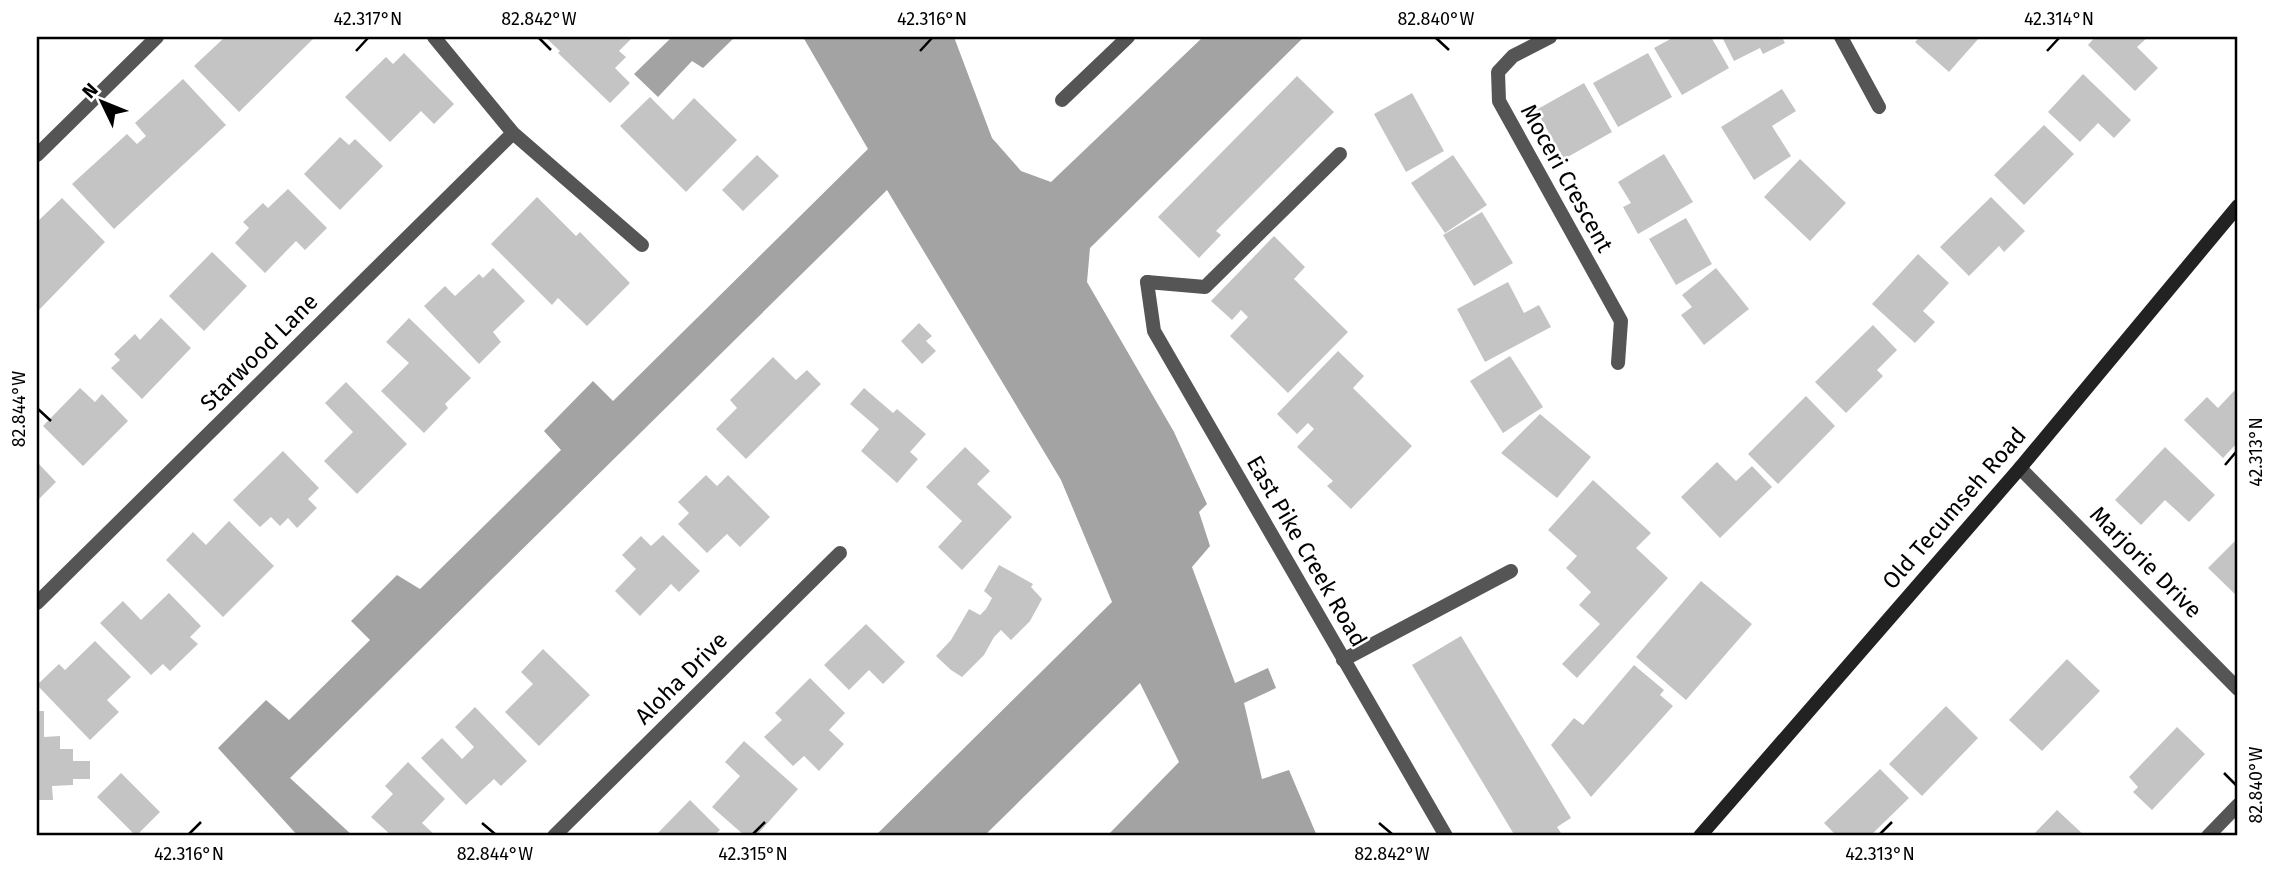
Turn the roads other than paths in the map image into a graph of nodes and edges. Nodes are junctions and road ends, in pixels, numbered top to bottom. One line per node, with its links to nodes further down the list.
1 (157, 37): 9 (street)
2 (434, 37): 8 (street)
3 (1128, 37): 6 (street)
4 (1550, 37): 13 (street, Moceri Crescent)
5 (1841, 37): 7 (street)
6 (1062, 100)
7 (1880, 107)
8 (513, 133): 12 (street); 17 (street, Starwood Lane)
9 (37, 155)
10 (1340, 155): 18 (street, East Pike Creek Road)
11 (2238, 206): 14 (main road, Old Tecumseh Road)
12 (642, 246)
13 (1618, 363)
14 (2020, 468): 19 (street, Marjorie Drive); 23 (main road, Old Tecumseh Road)
15 (840, 553): 21 (street, Aloha Drive)
16 (1511, 571): 18 (street)
17 (37, 603)
18 (1343, 660): 22 (street, East Pike Creek Road)
19 (2238, 689)
20 (2238, 805): 24 (street)
21 (554, 836)
22 (1446, 836)
23 (1700, 836)
24 (2208, 836)

